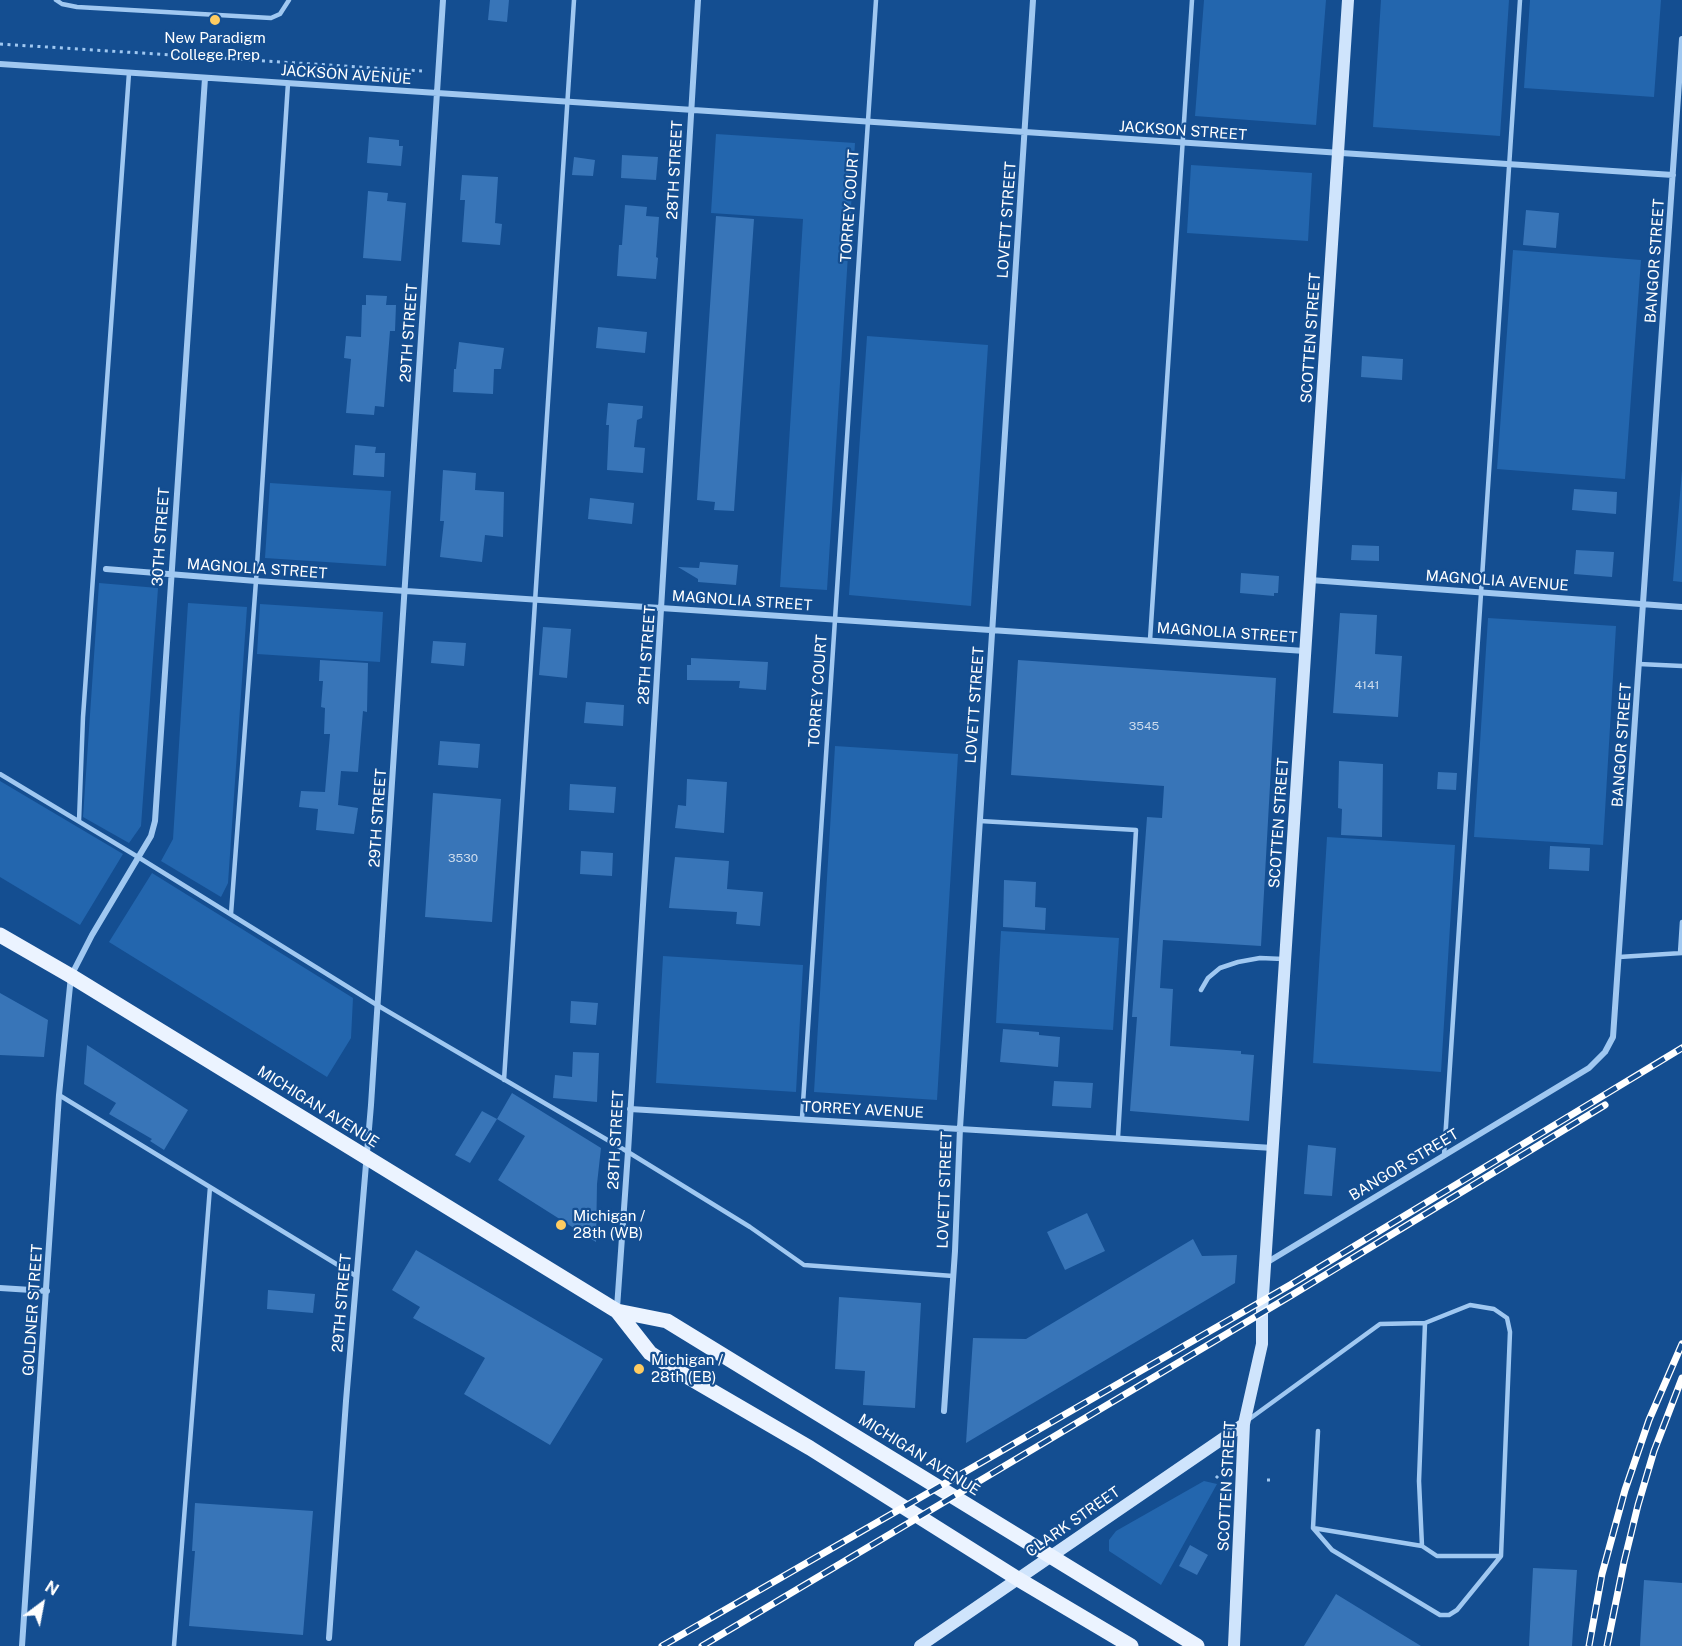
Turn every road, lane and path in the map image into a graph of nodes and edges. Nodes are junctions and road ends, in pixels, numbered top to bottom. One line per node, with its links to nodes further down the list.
1 (56, 0): 2 (lane)
2 (289, 0)
3 (443, 0): 18 (street, 29TH STREET)
4 (574, 0): 19 (lane)
5 (698, 0): 20 (street, 28TH STREET)
6 (876, 0): 21 (lane, TORREY COURT)
7 (1033, 0): 22 (street, LOVETT STREET)
8 (1192, 0): 23 (lane)
9 (1348, 0): 24 (street, SCOTTEN STREET)
10 (1520, 0): 25 (lane)
11 (1682, 39): 26 (street, BANGOR STREET)
12 (0, 44): 14 (path)
13 (0, 64): 15 (street, JACKSON AVENUE)
14 (422, 71)
15 (129, 73): 16 (street, JACKSON AVENUE); 44 (lane)
16 (205, 78): 17 (street, JACKSON AVENUE); 28 (street, 30TH STREET)
17 (288, 83): 18 (street, JACKSON AVENUE); 30 (lane)
18 (437, 93): 19 (street, JACKSON AVENUE); 31 (street, 29TH STREET)
19 (567, 102): 20 (street, JACKSON AVENUE); 33 (lane)
20 (691, 110): 21 (street, JACKSON STREET); 36 (street, 28TH STREET)
21 (868, 122): 22 (street, JACKSON STREET); 37 (lane, TORREY COURT)
22 (1024, 132): 23 (street, JACKSON STREET); 38 (street, LOVETT STREET)
23 (1184, 143): 24 (street, JACKSON STREET); 39 (lane)
24 (1338, 153): 25 (street, JACKSON STREET); 29 (street, SCOTTEN STREET)
25 (1507, 165): 26 (street, JACKSON STREET); 32 (lane)
26 (1673, 175): 34 (street, BANGOR STREET)
27 (106, 569): 28 (street, MAGNOLIA STREET)
28 (171, 574): 30 (street, MAGNOLIA STREET); 46 (street, 30TH STREET)
29 (1310, 580): 32 (street, MAGNOLIA AVENUE); 40 (street, SCOTTEN STREET)
30 (256, 581): 31 (street, MAGNOLIA STREET); 47 (lane)
31 (405, 591): 33 (street, MAGNOLIA STREET); 55 (street, 29TH STREET)
32 (1482, 592): 34 (street, MAGNOLIA AVENUE); 64 (lane)
33 (536, 599): 36 (street, MAGNOLIA STREET); 56 (lane)
34 (1644, 604): 35 (street, MAGNOLIA AVENUE); 41 (street, BANGOR STREET)
35 (1682, 607)
36 (662, 608): 37 (street, MAGNOLIA STREET); 58 (street, 28TH STREET)
37 (834, 619): 38 (street, MAGNOLIA STREET); 59 (lane, TORREY COURT)
38 (992, 629): 39 (street, MAGNOLIA STREET); 45 (street, LOVETT STREET)
39 (1150, 640): 40 (street, MAGNOLIA STREET)
40 (1305, 651): 52 (street, SCOTTEN STREET)
41 (1639, 664): 42 (lane); 51 (street, BANGOR STREET)
42 (1682, 666)
43 (0, 774): 44 (lane)
44 (79, 821): 46 (lane)
45 (980, 821): 60 (street, LOVETT STREET); 61 (lane)
46 (138, 857): 47 (lane); 53 (street, 30TH STREET)
47 (231, 914): 55 (lane)
48 (1682, 922): 50 (lane)
49 (0, 935): 53 (main road, MICHIGAN AVENUE)
50 (1681, 953): 51 (lane)
51 (1619, 957): 64 (street, BANGOR STREET)
52 (1285, 959): 54 (lane); 62 (street, SCOTTEN STREET)
53 (71, 976): 57 (street, GOLDNER STREET); 65 (main road, MICHIGAN AVENUE)
54 (1201, 990)
55 (377, 1005): 56 (lane); 65 (street, 29TH STREET)
56 (504, 1080): 63 (lane)
57 (59, 1095): 66 (lane); 71 (street, GOLDNER STREET)
58 (630, 1109): 59 (street, TORREY AVENUE); 63 (street, 28TH STREET)
59 (802, 1118): 60 (street, TORREY AVENUE)
60 (960, 1128): 61 (street, TORREY AVENUE); 69 (street, LOVETT STREET)
61 (1118, 1137): 62 (street, TORREY AVENUE)
62 (1274, 1148): 67 (street, SCOTTEN STREET)
63 (628, 1152): 69 (lane); 72 (street, 28TH STREET)
64 (1444, 1156): 67 (street, BANGOR STREET)
65 (366, 1158): 68 (street, 29TH STREET); 72 (main road, MICHIGAN AVENUE)
66 (210, 1187): 68 (lane); 84 (lane)
67 (1266, 1263): 75 (street, SCOTTEN STREET)
68 (356, 1276): 82 (street, 29TH STREET)
69 (953, 1276): 74 (street, LOVETT STREET)
70 (0, 1288): 71 (street)
71 (46, 1291): 83 (street, GOLDNER STREET)
72 (616, 1311): 79 (main road, MICHIGAN AVENUE); 81 (main road, MICHIGAN AVENUE)
73 (1425, 1323): 75 (lane); 78 (lane); 80 (lane)
74 (944, 1411)
75 (1244, 1424): 79 (street, CLARK STREET); 88 (street, SCOTTEN STREET)
76 (1318, 1431): 77 (lane)
77 (1313, 1528): 78 (lane); 80 (lane)
78 (1422, 1546): 80 (lane)
79 (1049, 1556): 81 (street, CLARK STREET); 87 (main road, MICHIGAN AVENUE)
80 (1501, 1556)
81 (1018, 1580): 85 (street, CLARK STREET); 86 (main road, MICHIGAN AVENUE)
82 (329, 1638)
83 (22, 1646)
84 (174, 1646)
85 (920, 1646)
86 (1131, 1646)
87 (1197, 1646)
88 (1234, 1646)

